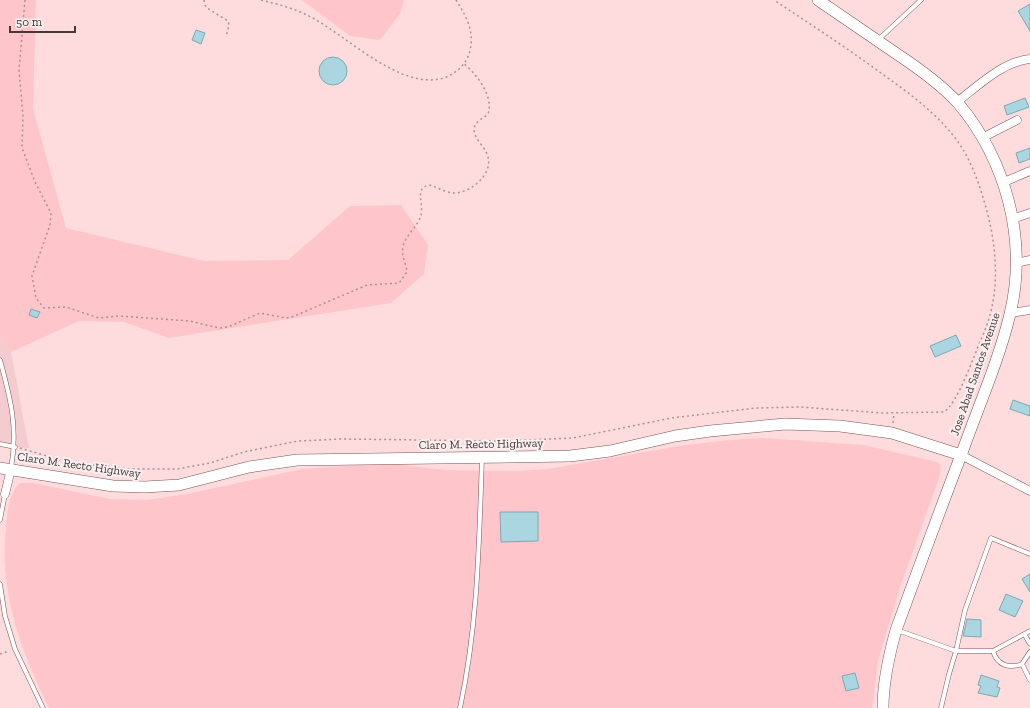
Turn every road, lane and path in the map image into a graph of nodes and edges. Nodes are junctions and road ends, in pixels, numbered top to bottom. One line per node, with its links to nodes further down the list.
1 (25, 0): 11 (path)
2 (204, 0): 8 (path)
3 (261, 0): 11 (path)
4 (456, 0): 11 (path)
5 (774, 0): 25 (path)
6 (818, 0): 9 (main road, Jose Abad Santos Avenue)
7 (921, 0): 9 (lane)
8 (226, 37)
9 (877, 40): 12 (main road, Jose Abad Santos Avenue)
10 (1030, 59): 12 (street)
11 (464, 64)
12 (957, 102): 14 (main road, Jose Abad Santos Avenue)
13 (1017, 120): 14 (street)
14 (982, 138): 16 (main road, Jose Abad Santos Avenue)
15 (1030, 172): 16 (street)
16 (1004, 182): 18 (main road, Jose Abad Santos Avenue)
17 (1030, 213): 18 (street)
18 (1012, 219): 20 (main road, Jose Abad Santos Avenue)
19 (1030, 260): 20 (street)
20 (1016, 263): 22 (main road, Jose Abad Santos Avenue)
21 (1030, 310): 22 (street)
22 (1011, 313): 26 (main road, Jose Abad Santos Avenue)
23 (0, 360): 25 (lane)
24 (0, 444): 25 (lane)
25 (15, 447): 28 (lane)
26 (961, 455): 27 (main road, Claro M. Recto Highway); 29 (street); 34 (main road, Jose Abad Santos Avenue)
27 (482, 457): 28 (main road, Claro M. Recto Highway); 46 (lane)
28 (6, 469): 30 (street)
29 (1030, 491)
30 (5, 494): 31 (lane)
31 (0, 520)
32 (1030, 554): 39 (lane)
33 (0, 584): 38 (lane)
34 (896, 630): 39 (lane); 47 (main road, Jose Abad Santos Avenue)
35 (1030, 631): 36 (lane)
36 (1025, 635): 37 (lane); 40 (lane)
37 (1030, 644)
38 (15, 649): 42 (path); 45 (lane)
39 (956, 651): 40 (lane); 48 (lane)
40 (993, 651): 43 (lane)
41 (1030, 652): 43 (lane)
42 (0, 654)
43 (1022, 664): 44 (lane)
44 (1030, 680)
45 (43, 708)
46 (460, 708)
47 (883, 708)
48 (941, 708)

